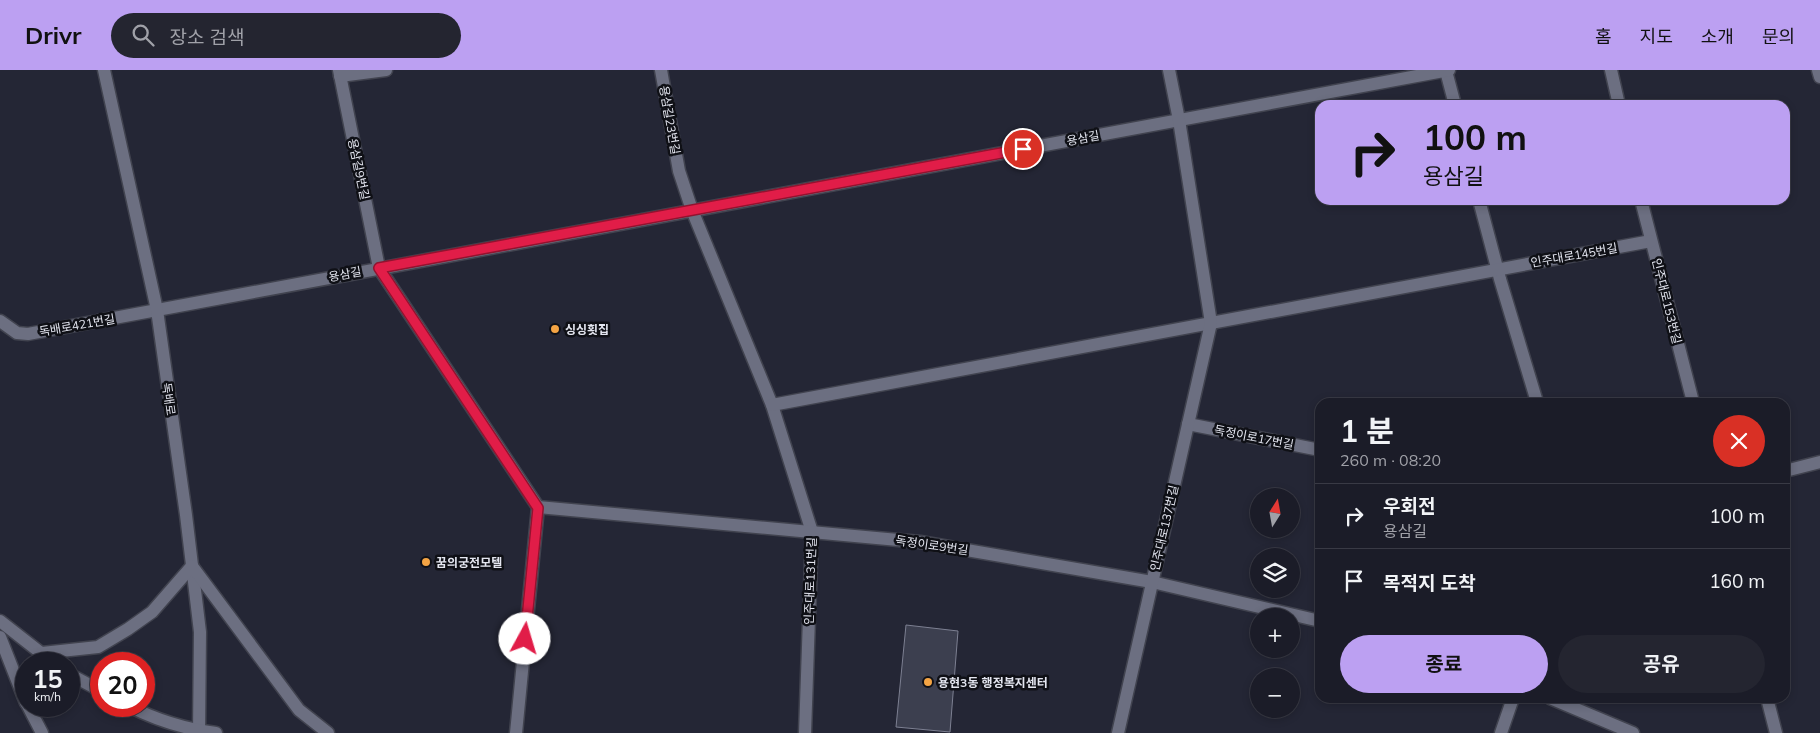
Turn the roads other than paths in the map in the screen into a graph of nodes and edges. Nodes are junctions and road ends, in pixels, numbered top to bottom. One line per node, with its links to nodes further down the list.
1 (104, 70): 20 (main road, 독배로)
2 (386, 70): 8 (main road)
3 (661, 70): 13 (main road, 용삼길23번길)
4 (1169, 70): 12 (main road, 인주대로137번길)
5 (1447, 70): 10 (main road); 12 (main road, 용삼길)
6 (1611, 70): 11 (main road)
7 (1818, 70): 9 (main road)
8 (339, 73): 18 (main road, 용삼길9번길)
9 (1820, 77)
10 (1454, 100)
11 (1618, 100)
12 (1179, 120): 16 (main road, 용삼길); 22 (main road, 인주대로137번길)
13 (679, 171): 16 (main road, 인주대로131번길)
14 (1480, 205): 19 (main road)
15 (1642, 205): 17 (main road, 인주대로153번길)
16 (692, 210): 18 (main road, 용삼길); 25 (main road, 인주대로131번길)
17 (1651, 241): 19 (main road, 인주대로145번길); 24 (main road, 인주대로153번길)
18 (379, 268): 20 (main road, 용삼길); 30 (main road)
19 (1497, 269): 22 (main road); 23 (main road)
20 (157, 310): 21 (main road, 독배로421번길); 32 (main road, 독배로)
21 (0, 321)
22 (1211, 323): 25 (main road); 26 (main road, 인주대로137번길)
23 (1536, 398)
24 (1692, 398)
25 (772, 405): 31 (main road, 인주대로131번길)
26 (1188, 424): 27 (main road, 독정이로17번길); 33 (main road, 인주대로137번길)
27 (1315, 449)
28 (1820, 462): 29 (main road)
29 (1790, 470)
30 (538, 508): 31 (main road, 독정이로9번길); 49 (main road)
31 (812, 532): 33 (main road, 독정이로9번길); 50 (main road, 인주대로131번길)
32 (192, 566): 38 (main road); 45 (main road, 독배로); 48 (main road)
33 (1152, 582): 34 (main road, 독정이로9번길); 51 (main road, 인주대로137번길)
34 (1315, 620)
35 (0, 621): 37 (main road)
36 (0, 637): 39 (main road)
37 (39, 652)
38 (58, 652)
39 (15, 675)
40 (1512, 703): 52 (main road)
41 (1562, 703): 53 (main road)
42 (1769, 703): 54 (main road)
43 (34, 717): 46 (main road)
44 (150, 717): 45 (main road)
45 (199, 732): 47 (main road)
46 (42, 733)
47 (216, 733)
48 (328, 733)
49 (516, 733)
50 (805, 733)
51 (1118, 733)
52 (1501, 733)
53 (1633, 733)
54 (1776, 733)

